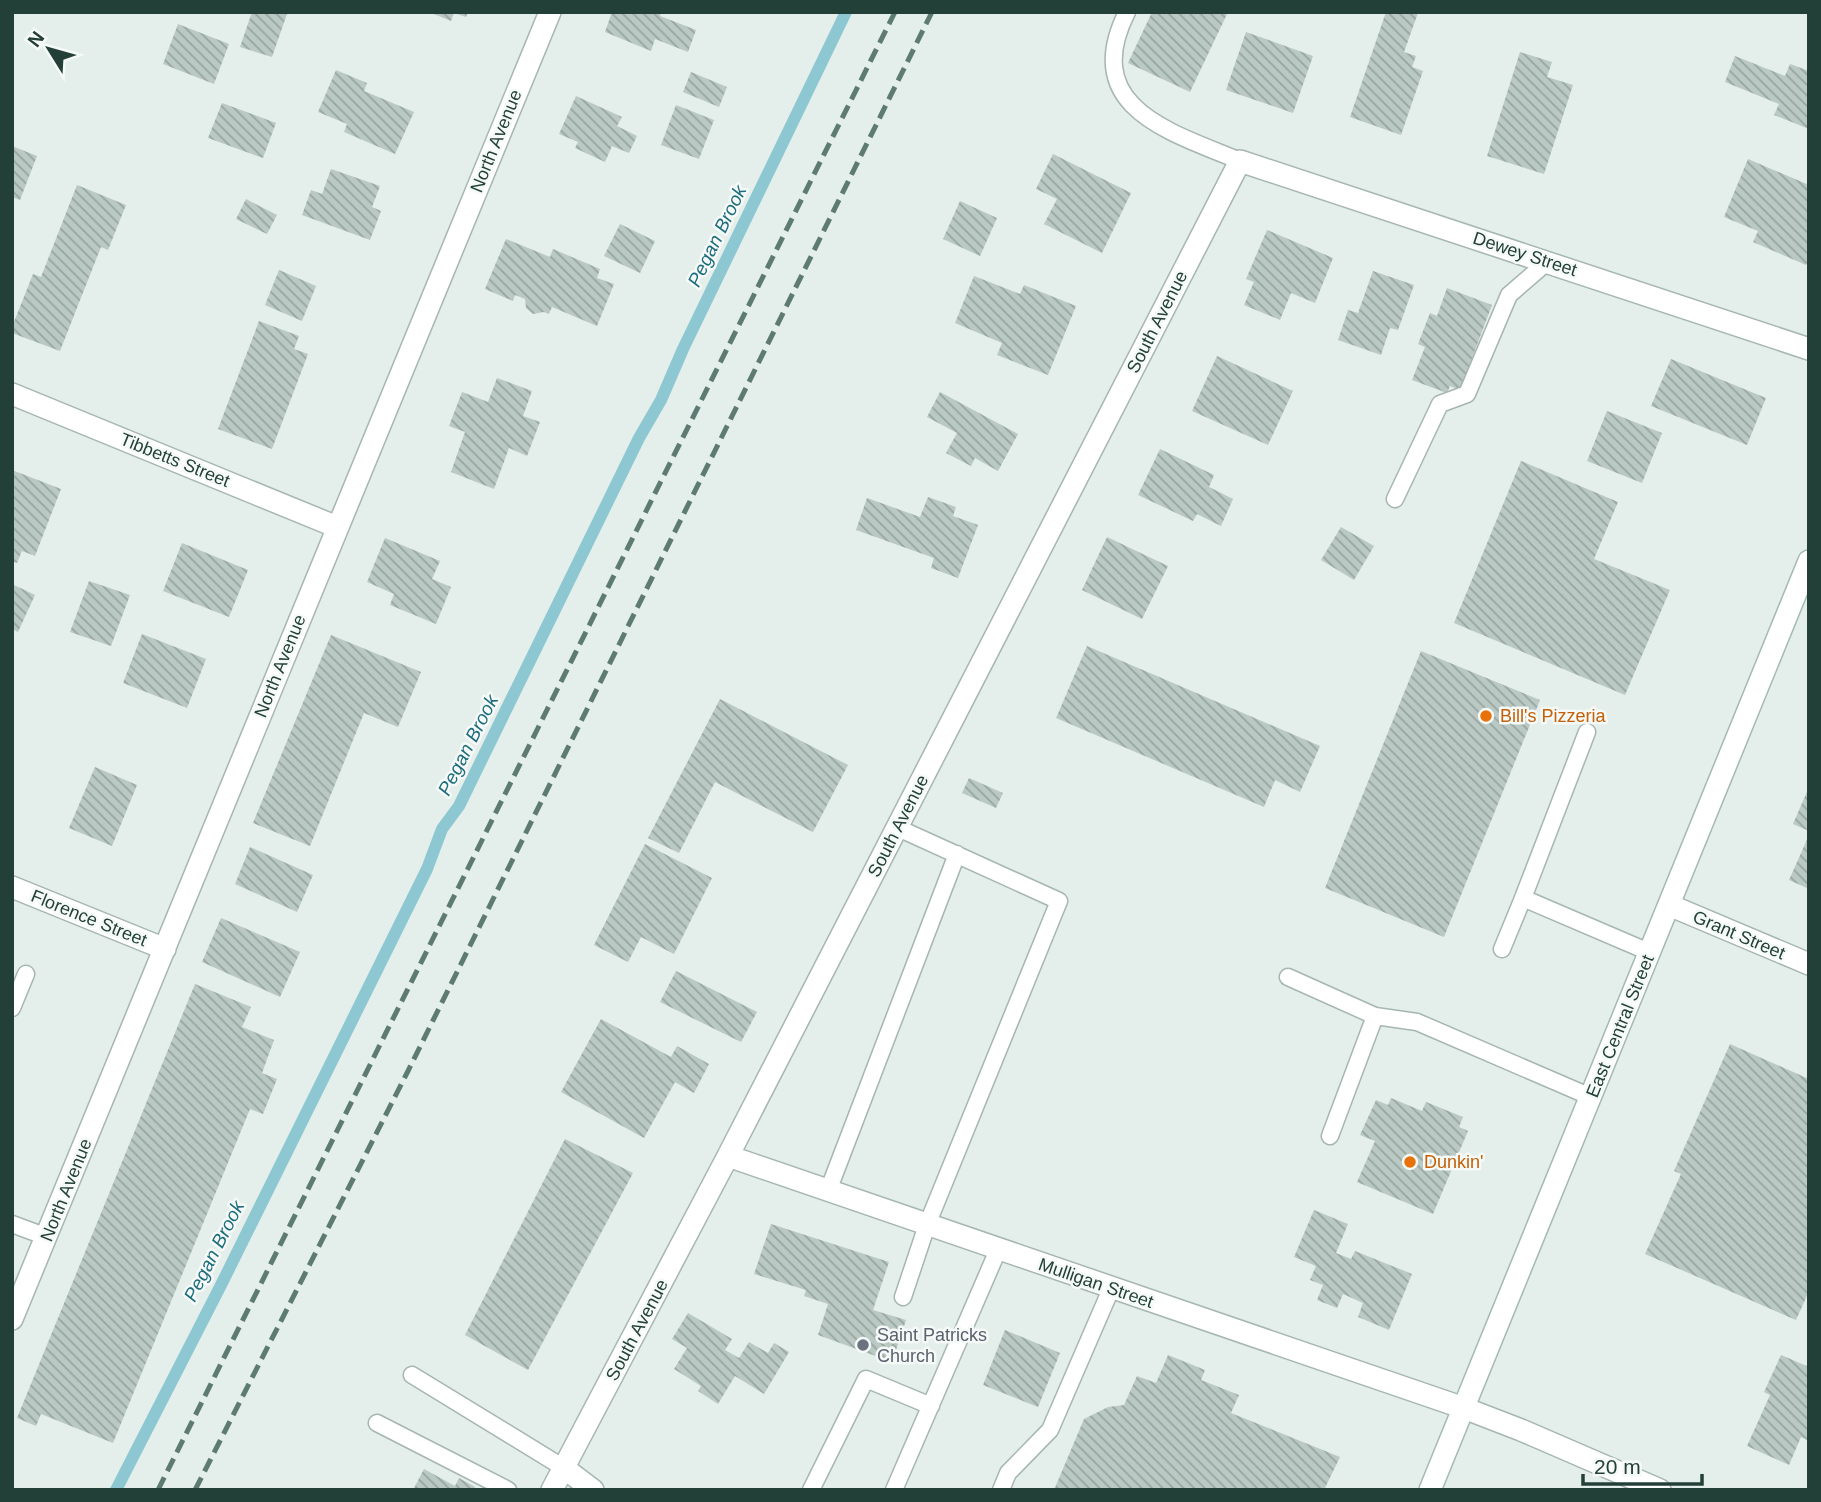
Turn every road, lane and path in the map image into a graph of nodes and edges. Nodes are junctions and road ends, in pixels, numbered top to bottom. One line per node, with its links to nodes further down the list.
1 (550, 12): 8 (street, North Avenue)
2 (1128, 12): 3 (lane)
3 (1240, 161): 4 (street, Dewey Street); 11 (street, South Avenue)
4 (1547, 262): 5 (street, Dewey Street); 7 (lane)
5 (1809, 349)
6 (12, 394): 8 (street, Tibbetts Street)
7 (1395, 499)
8 (337, 527): 16 (street, North Avenue)
9 (1809, 561): 15 (street, East Central Street)
10 (1587, 732): 14 (lane)
11 (898, 828): 12 (lane); 26 (street, South Avenue)
12 (957, 854): 27 (lane); 29 (lane)
13 (12, 887): 16 (street, Florence Street)
14 (1523, 898): 17 (lane); 18 (lane)
15 (1669, 905): 18 (street, East Central Street); 19 (street, Grant Street)
16 (165, 949): 30 (street, North Avenue)
17 (1502, 949)
18 (1650, 953): 24 (street, East Central Street)
19 (1809, 964)
20 (26, 974): 22 (lane)
21 (1287, 977): 23 (lane)
22 (12, 1008)
23 (1375, 1016): 24 (lane); 25 (lane)
24 (1591, 1097): 37 (street, East Central Street)
25 (1330, 1136)
26 (728, 1156): 27 (street, Mulligan Street); 39 (street, South Avenue)
27 (828, 1191): 29 (street, Mulligan Street)
28 (12, 1224): 30 (lane)
29 (927, 1225): 31 (street, Mulligan Street); 33 (lane)
30 (47, 1237): 34 (street, North Avenue)
31 (998, 1250): 32 (street, Mulligan Street); 36 (lane)
32 (1111, 1289): 37 (street, Mulligan Street); 45 (lane)
33 (903, 1297)
34 (12, 1320)
35 (412, 1375): 39 (lane)
36 (931, 1406): 43 (lane); 44 (lane)
37 (1464, 1408): 46 (street, East Central Street); 47 (street, Mulligan Street)
38 (377, 1423): 40 (lane)
39 (564, 1468): 41 (street, South Avenue); 42 (street)
40 (508, 1490)
41 (552, 1490)
42 (593, 1490)
43 (811, 1490)
44 (894, 1490)
45 (1001, 1490)
46 (1430, 1490)
47 (1660, 1490)

